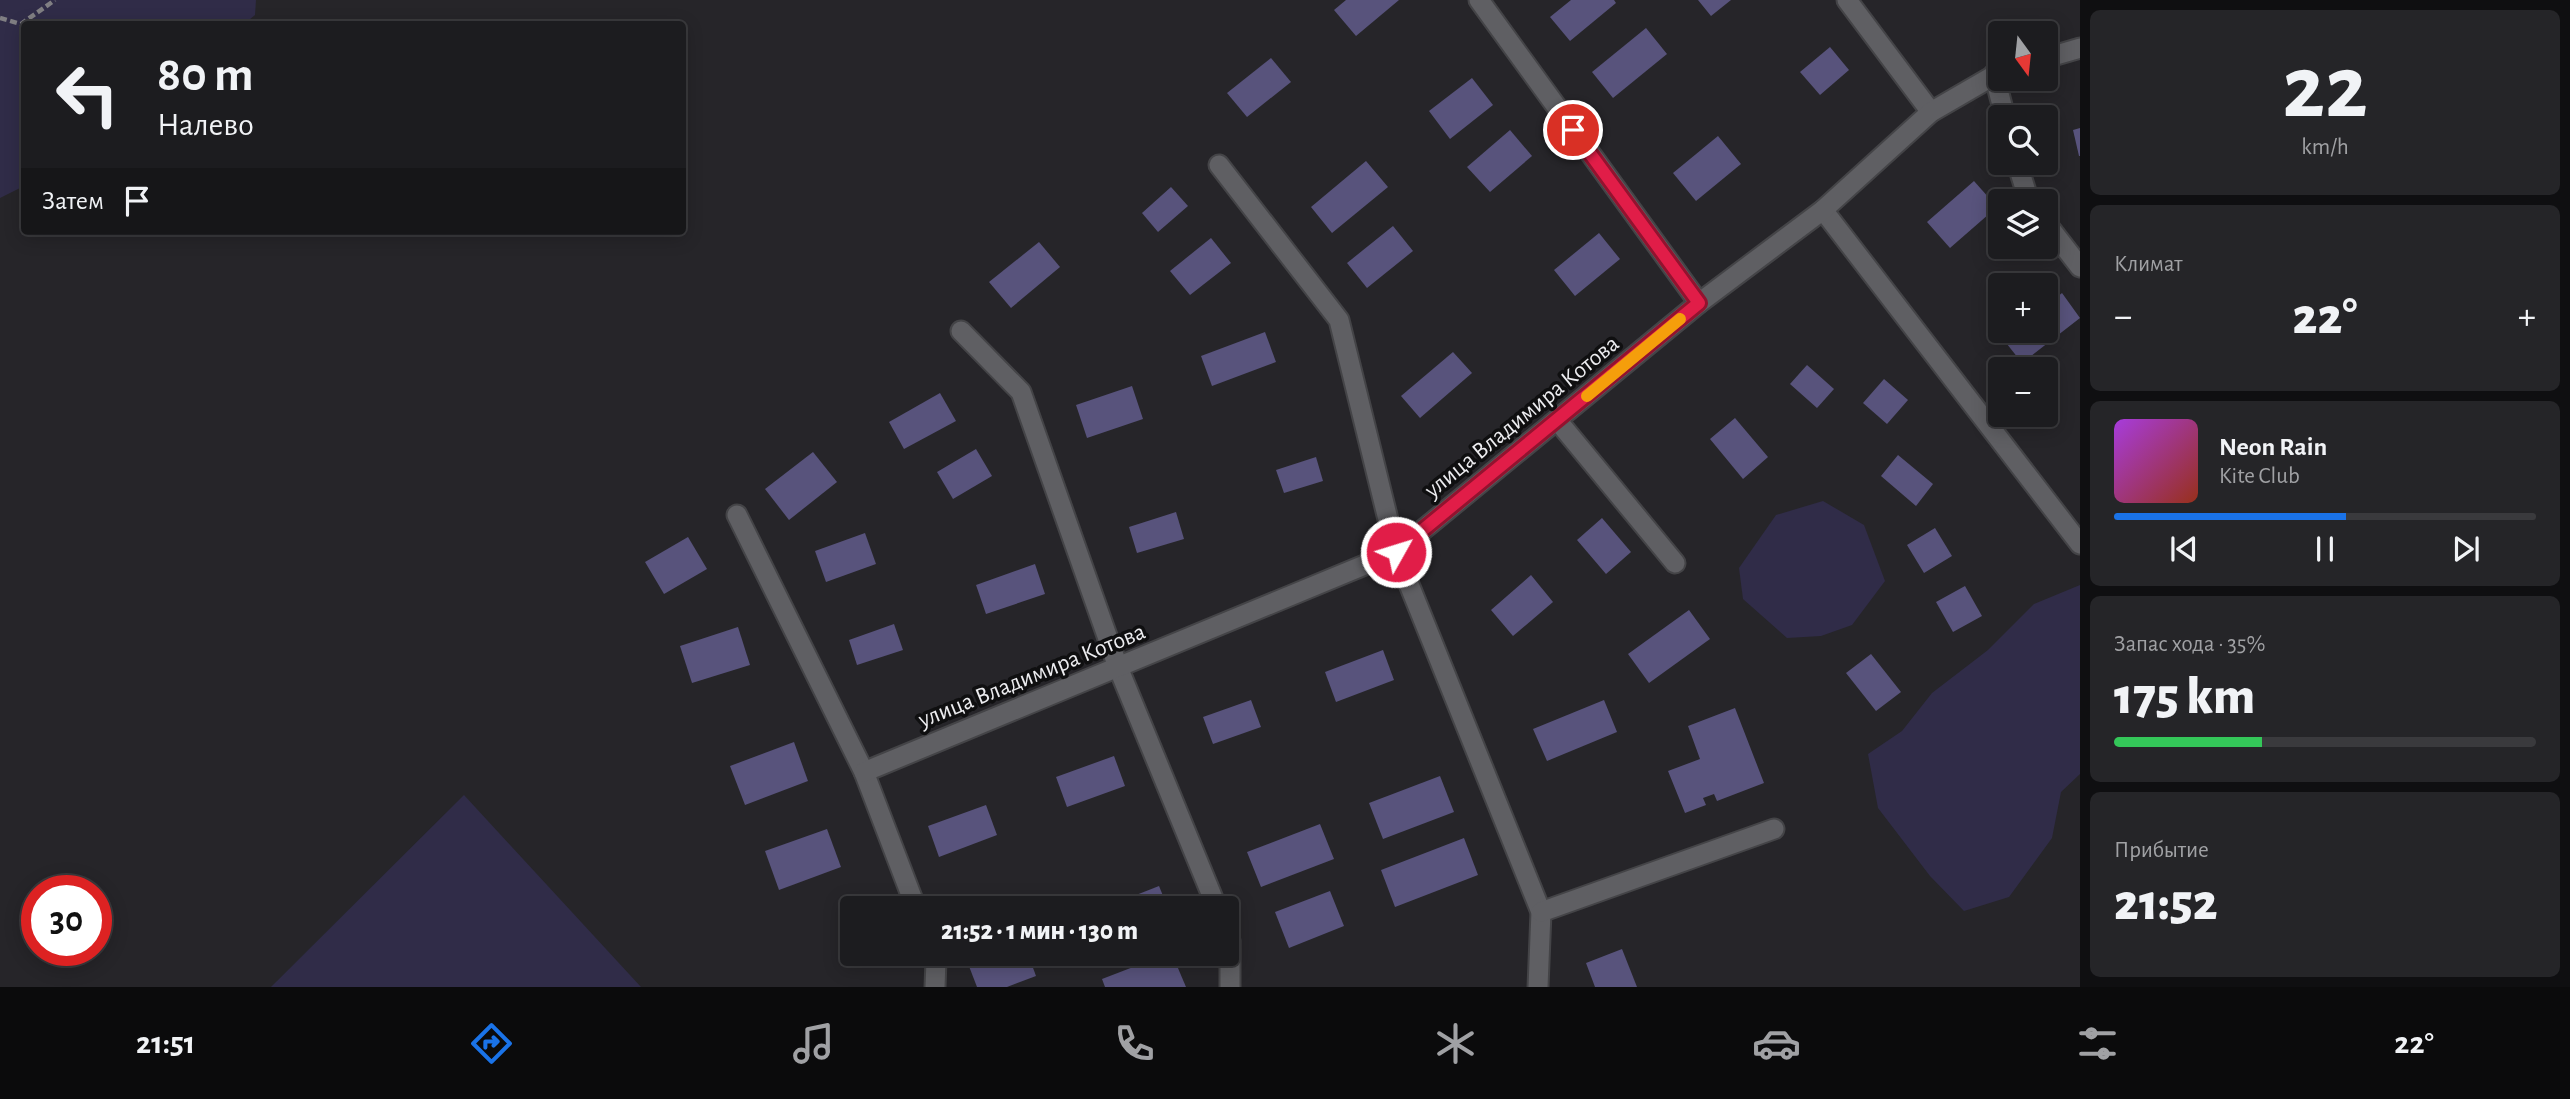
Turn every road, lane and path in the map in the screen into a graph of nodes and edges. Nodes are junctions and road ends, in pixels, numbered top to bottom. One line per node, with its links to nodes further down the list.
1 (55, 0): 5 (path)
2 (1479, 0): 15 (street)
3 (1847, 0): 10 (street)
4 (0, 18): 6 (path)
5 (25, 21)
6 (21, 24)
7 (2080, 48): 8 (street)
8 (2058, 54)
9 (1988, 78): 10 (street, улица Владимира Котова)
10 (1931, 112): 12 (street, улица Владимира Котова)
11 (1219, 165): 20 (street)
12 (1824, 210): 15 (street, улица Владимира Котова); 19 (street)
13 (2058, 239): 14 (street)
14 (2080, 267)
15 (1699, 303): 17 (street, улица Владимира Котова)
16 (961, 331): 22 (street)
17 (1558, 420): 20 (street, улица Владимира Котова); 21 (street)
18 (737, 515): 23 (street)
19 (2080, 544)
20 (1396, 552): 22 (street, улица Владимира Котова); 27 (street)
21 (1675, 563)
22 (1118, 667): 23 (street, улица Владимира Котова); 26 (street)
23 (864, 772): 25 (street)
24 (1774, 830): 27 (street)
25 (911, 896)
26 (1211, 896)
27 (1541, 912): 32 (street)
28 (936, 966): 30 (street)
29 (1230, 966): 31 (street)
30 (935, 987)
31 (1230, 987)
32 (1538, 987)

